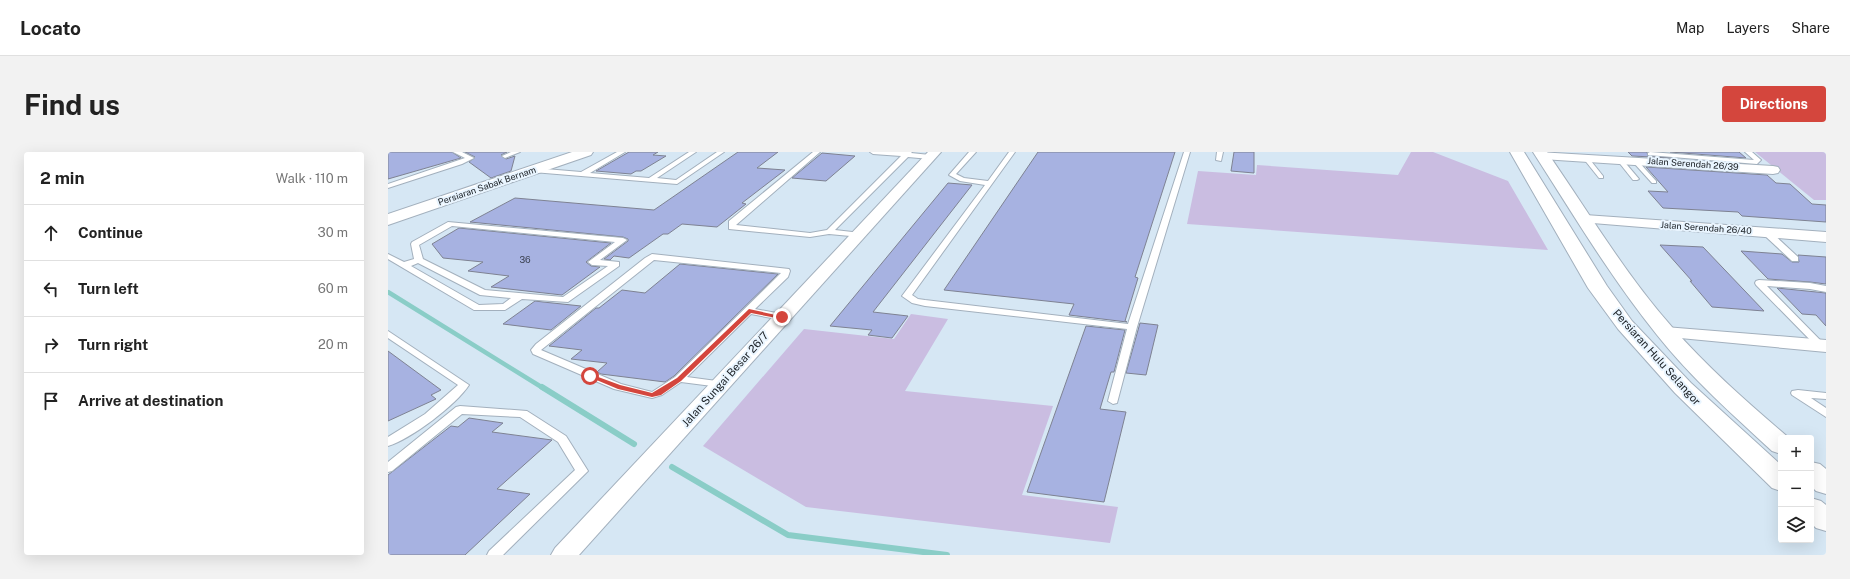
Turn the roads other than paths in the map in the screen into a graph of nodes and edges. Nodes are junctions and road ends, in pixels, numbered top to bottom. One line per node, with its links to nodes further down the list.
1 (456, 152): 33 (lane)
2 (517, 152): 19 (lane)
3 (562, 152): 34 (main road, Persiaran Sabak Bernam)
4 (586, 152): 25 (main road, Persiaran Sabak Bernam)
5 (622, 152): 27 (lane)
6 (693, 152): 30 (lane)
7 (721, 152): 30 (lane)
8 (817, 152): 37 (lane)
9 (873, 152): 17 (lane)
10 (973, 152): 32 (lane)
11 (1012, 152): 32 (lane)
12 (1187, 152): 49 (lane)
13 (1220, 152): 22 (lane)
14 (1517, 152): 62 (main road, Persiaran Hulu Selangor)
15 (1748, 152): 20 (lane)
16 (1541, 153): 21 (street, Jalan Serendah 26/39); 35 (main road, Persiaran Hulu Selangor)
17 (908, 154): 18 (lane); 37 (lane)
18 (933, 155): 39 (street, Jalan Sungai Besar 26/7)
19 (505, 156)
20 (1651, 156): 24 (street, Jalan Serendah 26/39); 26 (street, Jalan Serendah 26/39)
21 (1584, 157): 23 (street, Jalan Serendah 26/39); 28 (lane)
22 (1219, 160)
23 (1620, 160): 24 (street, Jalan Serendah 26/39); 29 (lane)
24 (1635, 161): 31 (lane)
25 (533, 170): 27 (lane); 36 (main road, Persiaran Sabak Bernam)
26 (1773, 170)
27 (583, 174): 30 (lane)
28 (1601, 177)
29 (1635, 179)
30 (650, 180)
31 (1654, 182)
32 (990, 183): 49 (lane)
33 (388, 186)
34 (388, 211)
35 (1585, 219): 38 (street, Jalan Serendah 26/40); 50 (main road, Persiaran Hulu Selangor)
36 (388, 220)
37 (829, 232): 39 (lane)
38 (1766, 232): 40 (street, Jalan Serendah 26/40); 42 (lane)
39 (858, 234): 48 (street, Jalan Sungai Besar 26/7)
40 (1826, 237)
41 (388, 256): 44 (lane)
42 (1795, 259)
43 (419, 260): 44 (lane); 46 (lane); 46 (lane)
44 (404, 265): 46 (lane)
45 (1826, 289): 52 (lane)
46 (520, 296)
47 (749, 311): 48 (lane); 53 (lane); 53 (lane)
48 (782, 317): 54 (street, Jalan Sungai Besar 26/7)
49 (1132, 327): 56 (lane)
50 (1665, 332): 52 (street); 59 (main road, Persiaran Hulu Selangor)
51 (388, 334): 58 (lane)
52 (1823, 346)
53 (679, 379): 54 (lane)
54 (720, 384): 67 (street, Jalan Sungai Besar 26/7)
55 (1826, 396): 57 (lane)
56 (1113, 401)
57 (1826, 413)
58 (388, 442)
59 (1778, 442)
60 (388, 468): 66 (lane)
61 (1814, 474): 63 (main road)
62 (1778, 478)
63 (1826, 484)
64 (1814, 510): 65 (main road)
65 (1826, 520)
66 (494, 555)
67 (564, 555)

